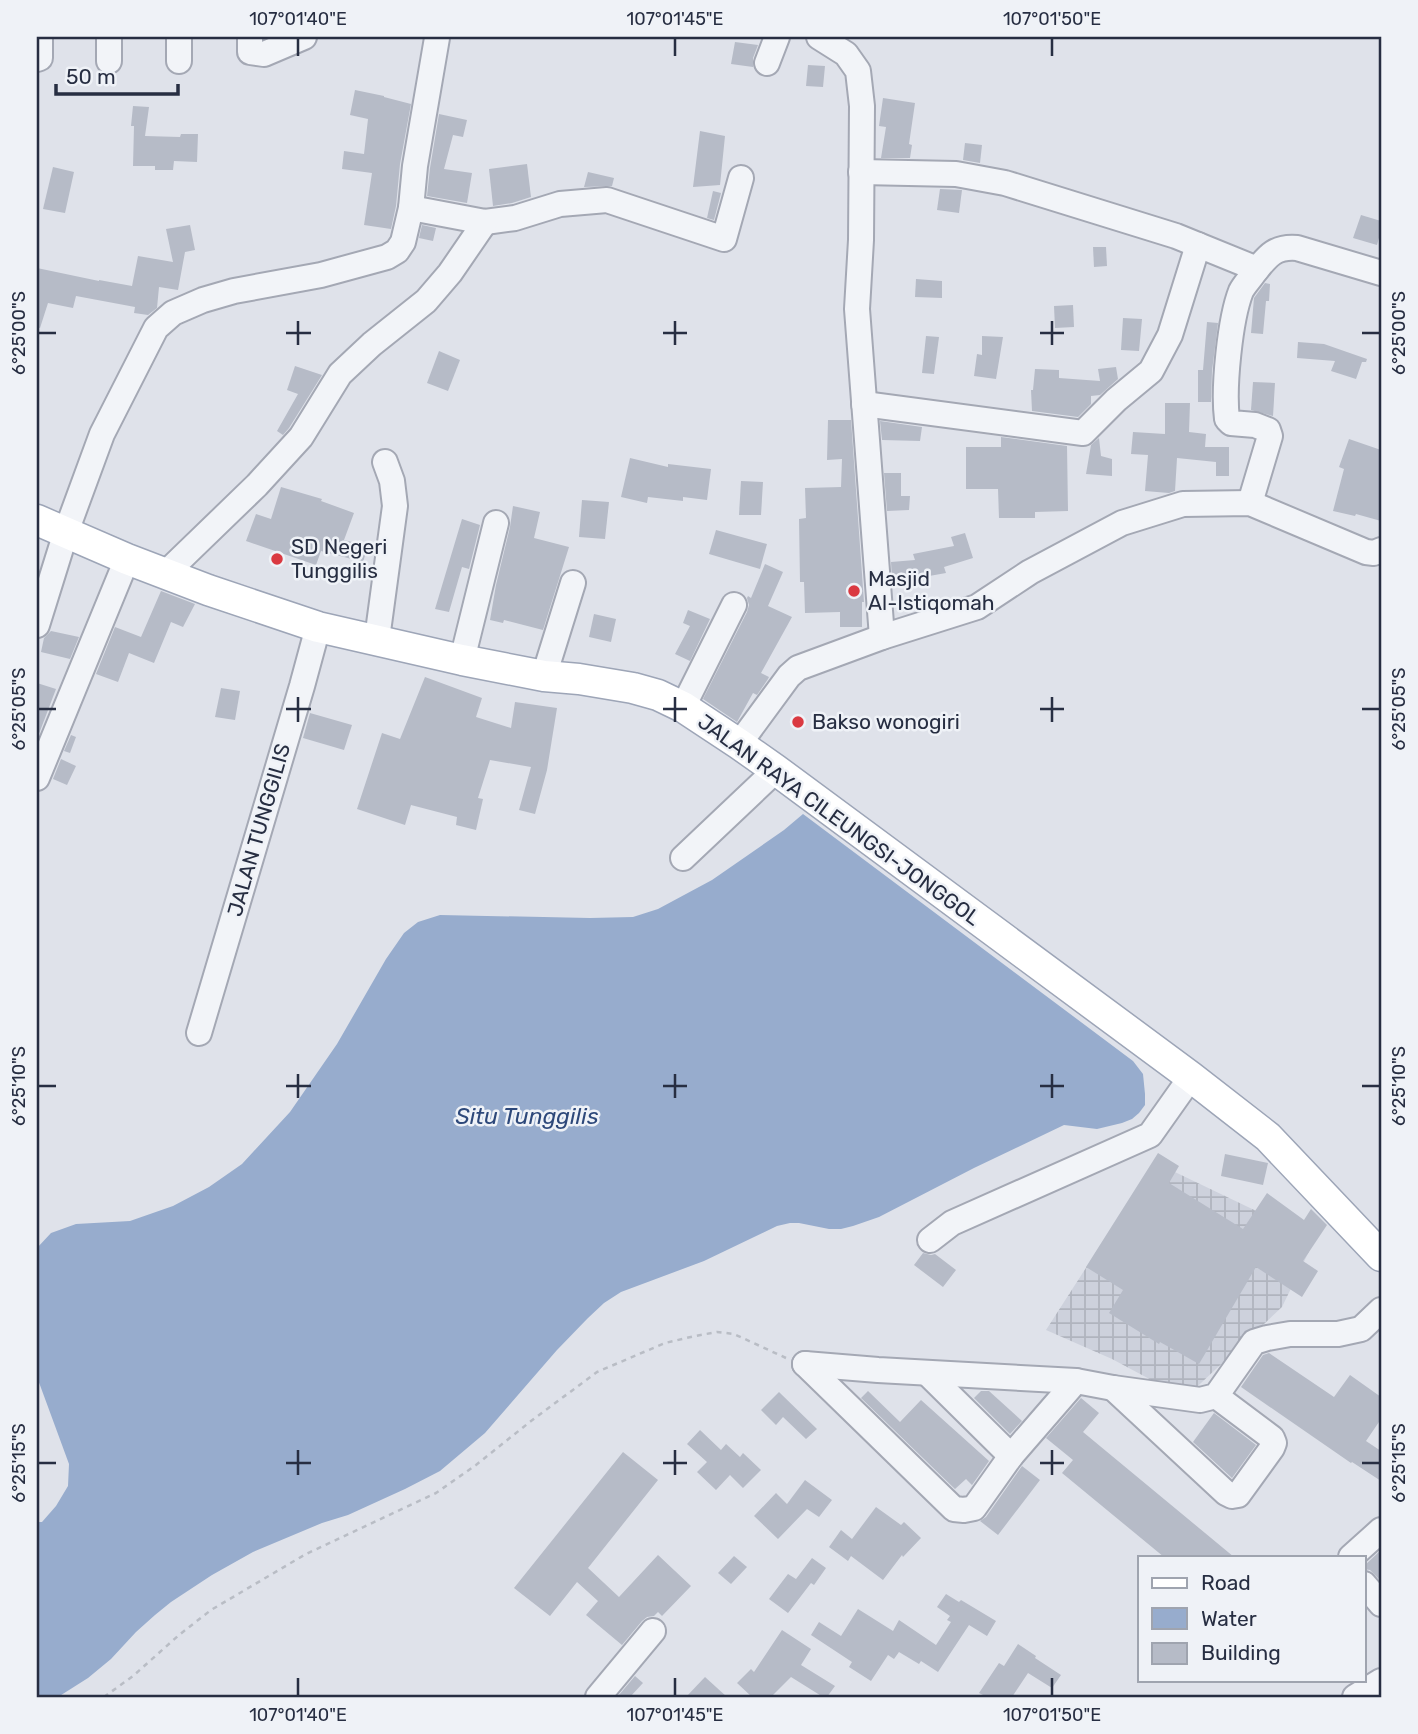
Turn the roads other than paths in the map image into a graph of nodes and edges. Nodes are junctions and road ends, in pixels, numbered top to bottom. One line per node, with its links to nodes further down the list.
1 (40, 37): 8 (street)
2 (109, 37): 9 (street)
3 (250, 37): 4 (street)
4 (304, 37)
5 (776, 37): 10 (street)
6 (819, 37): 11 (street)
7 (437, 38): 13 (street)
8 (37, 59)
9 (109, 61)
10 (767, 63)
11 (861, 172): 15 (street); 18 (street)
12 (741, 178): 14 (street)
13 (411, 208): 14 (street); 23 (street)
14 (485, 222): 26 (street)
15 (1198, 245): 16 (street); 18 (street)
16 (1257, 269): 17 (street); 20 (street)
17 (1381, 273)
18 (864, 404): 31 (street)
19 (385, 462): 32 (street)
20 (1250, 503): 24 (street); 31 (street)
21 (37, 520): 23 (main road, JALAN RAYA CILEUNGSI-JONGGOL)
22 (496, 523): 33 (street)
23 (66, 532): 25 (main road, JALAN RAYA CILEUNGSI-JONGGOL); 29 (street)
24 (1381, 550)
25 (127, 559): 26 (main road, JALAN RAYA CILEUNGSI-JONGGOL); 38 (street)
26 (166, 573): 30 (main road, JALAN RAYA CILEUNGSI-JONGGOL)
27 (573, 583): 34 (street)
28 (734, 605): 35 (street)
29 (37, 625)
30 (318, 627): 32 (main road, JALAN RAYA CILEUNGSI-JONGGOL); 40 (street, JALAN TUNGGILIS)
31 (882, 637): 36 (street)
32 (377, 639): 33 (main road, JALAN RAYA CILEUNGSI-JONGGOL)
33 (462, 660): 34 (main road, JALAN RAYA CILEUNGSI-JONGGOL)
34 (544, 676): 35 (main road, JALAN RAYA CILEUNGSI-JONGGOL)
35 (682, 707): 36 (main road, JALAN RAYA CILEUNGSI-JONGGOL)
36 (740, 744): 37 (main road, JALAN RAYA CILEUNGSI-JONGGOL)
37 (776, 770): 39 (street); 41 (main road, JALAN RAYA CILEUNGSI-JONGGOL)
38 (37, 778)
39 (683, 858)
40 (199, 1033)
41 (1191, 1077): 42 (street); 43 (main road, JALAN RAYA CILEUNGSI-JONGGOL)
42 (930, 1240)
43 (1381, 1256)
44 (1381, 1310): 48 (street)
45 (927, 1373): 46 (street); 49 (street); 49 (street)
46 (1076, 1381): 47 (street); 49 (street)
47 (1113, 1388): 48 (street); 48 (street)
48 (1216, 1396)
49 (1011, 1457)
50 (1381, 1530): 51 (street)
51 (1352, 1556)
52 (1366, 1586): 53 (street)
53 (1381, 1604)
54 (653, 1630): 56 (street)
55 (1381, 1681): 57 (street)
56 (598, 1697)
57 (1355, 1697)

